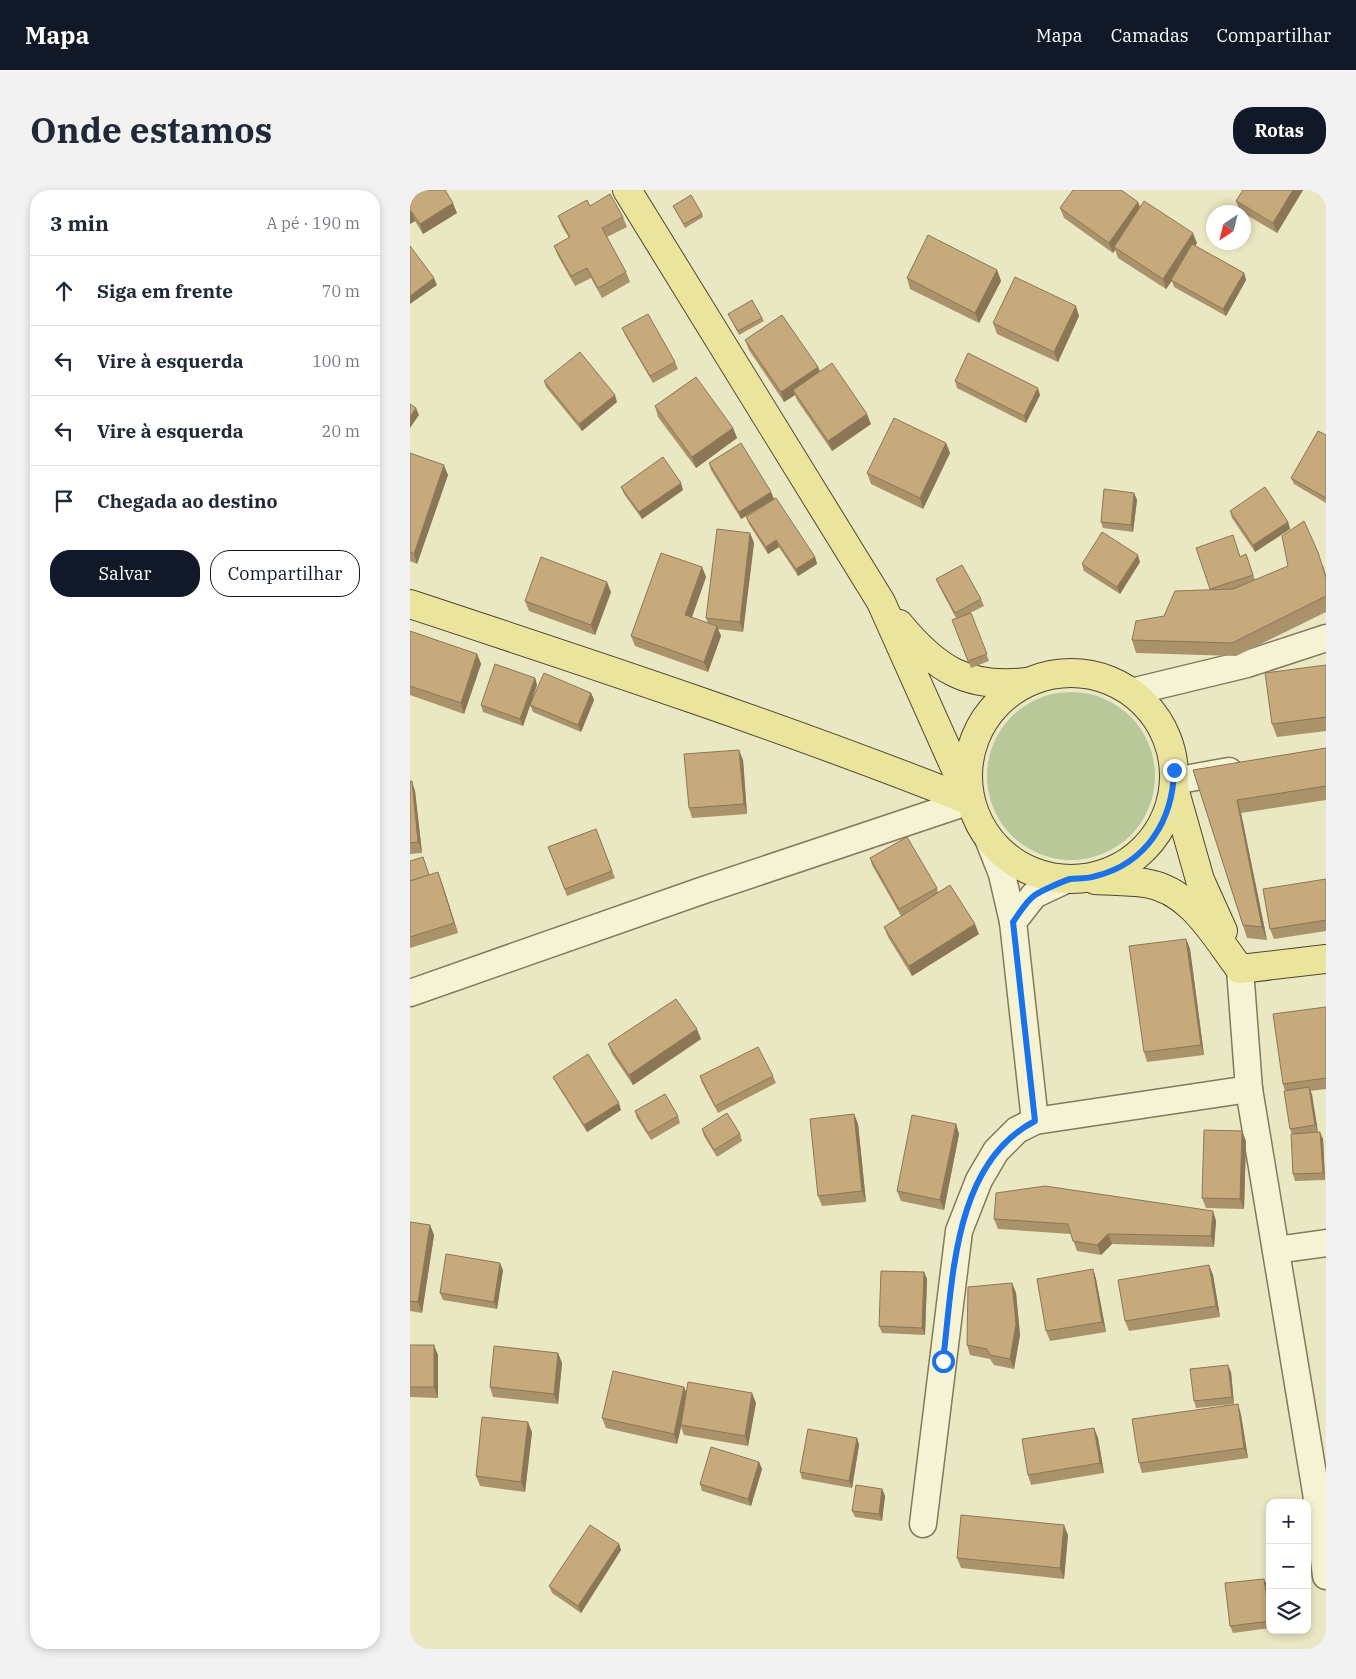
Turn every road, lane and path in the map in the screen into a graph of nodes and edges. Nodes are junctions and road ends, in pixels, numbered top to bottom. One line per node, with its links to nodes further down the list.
1 (627, 190): 2 (main road)
2 (881, 602): 5 (main road); 9 (main road)
3 (410, 604): 9 (main road)
4 (1326, 638): 6 (street)
5 (1029, 682): 6 (main road); 9 (main road)
6 (1131, 692): 8 (main road)
7 (1250, 768): 8 (street)
8 (1174, 784): 11 (main road); 14 (main road)
9 (970, 801): 10 (main road); 15 (street)
10 (987, 836): 11 (main road); 12 (street)
11 (1075, 879): 12 (street); 14 (main road)
12 (1013, 922): 17 (street)
13 (1326, 959): 14 (main road)
14 (1240, 969): 16 (street)
15 (410, 993)
16 (1249, 1089): 17 (street); 19 (street)
17 (1035, 1121): 20 (street)
18 (1326, 1243): 19 (street)
19 (1276, 1250): 21 (street)
20 (923, 1524)
21 (1326, 1576)

